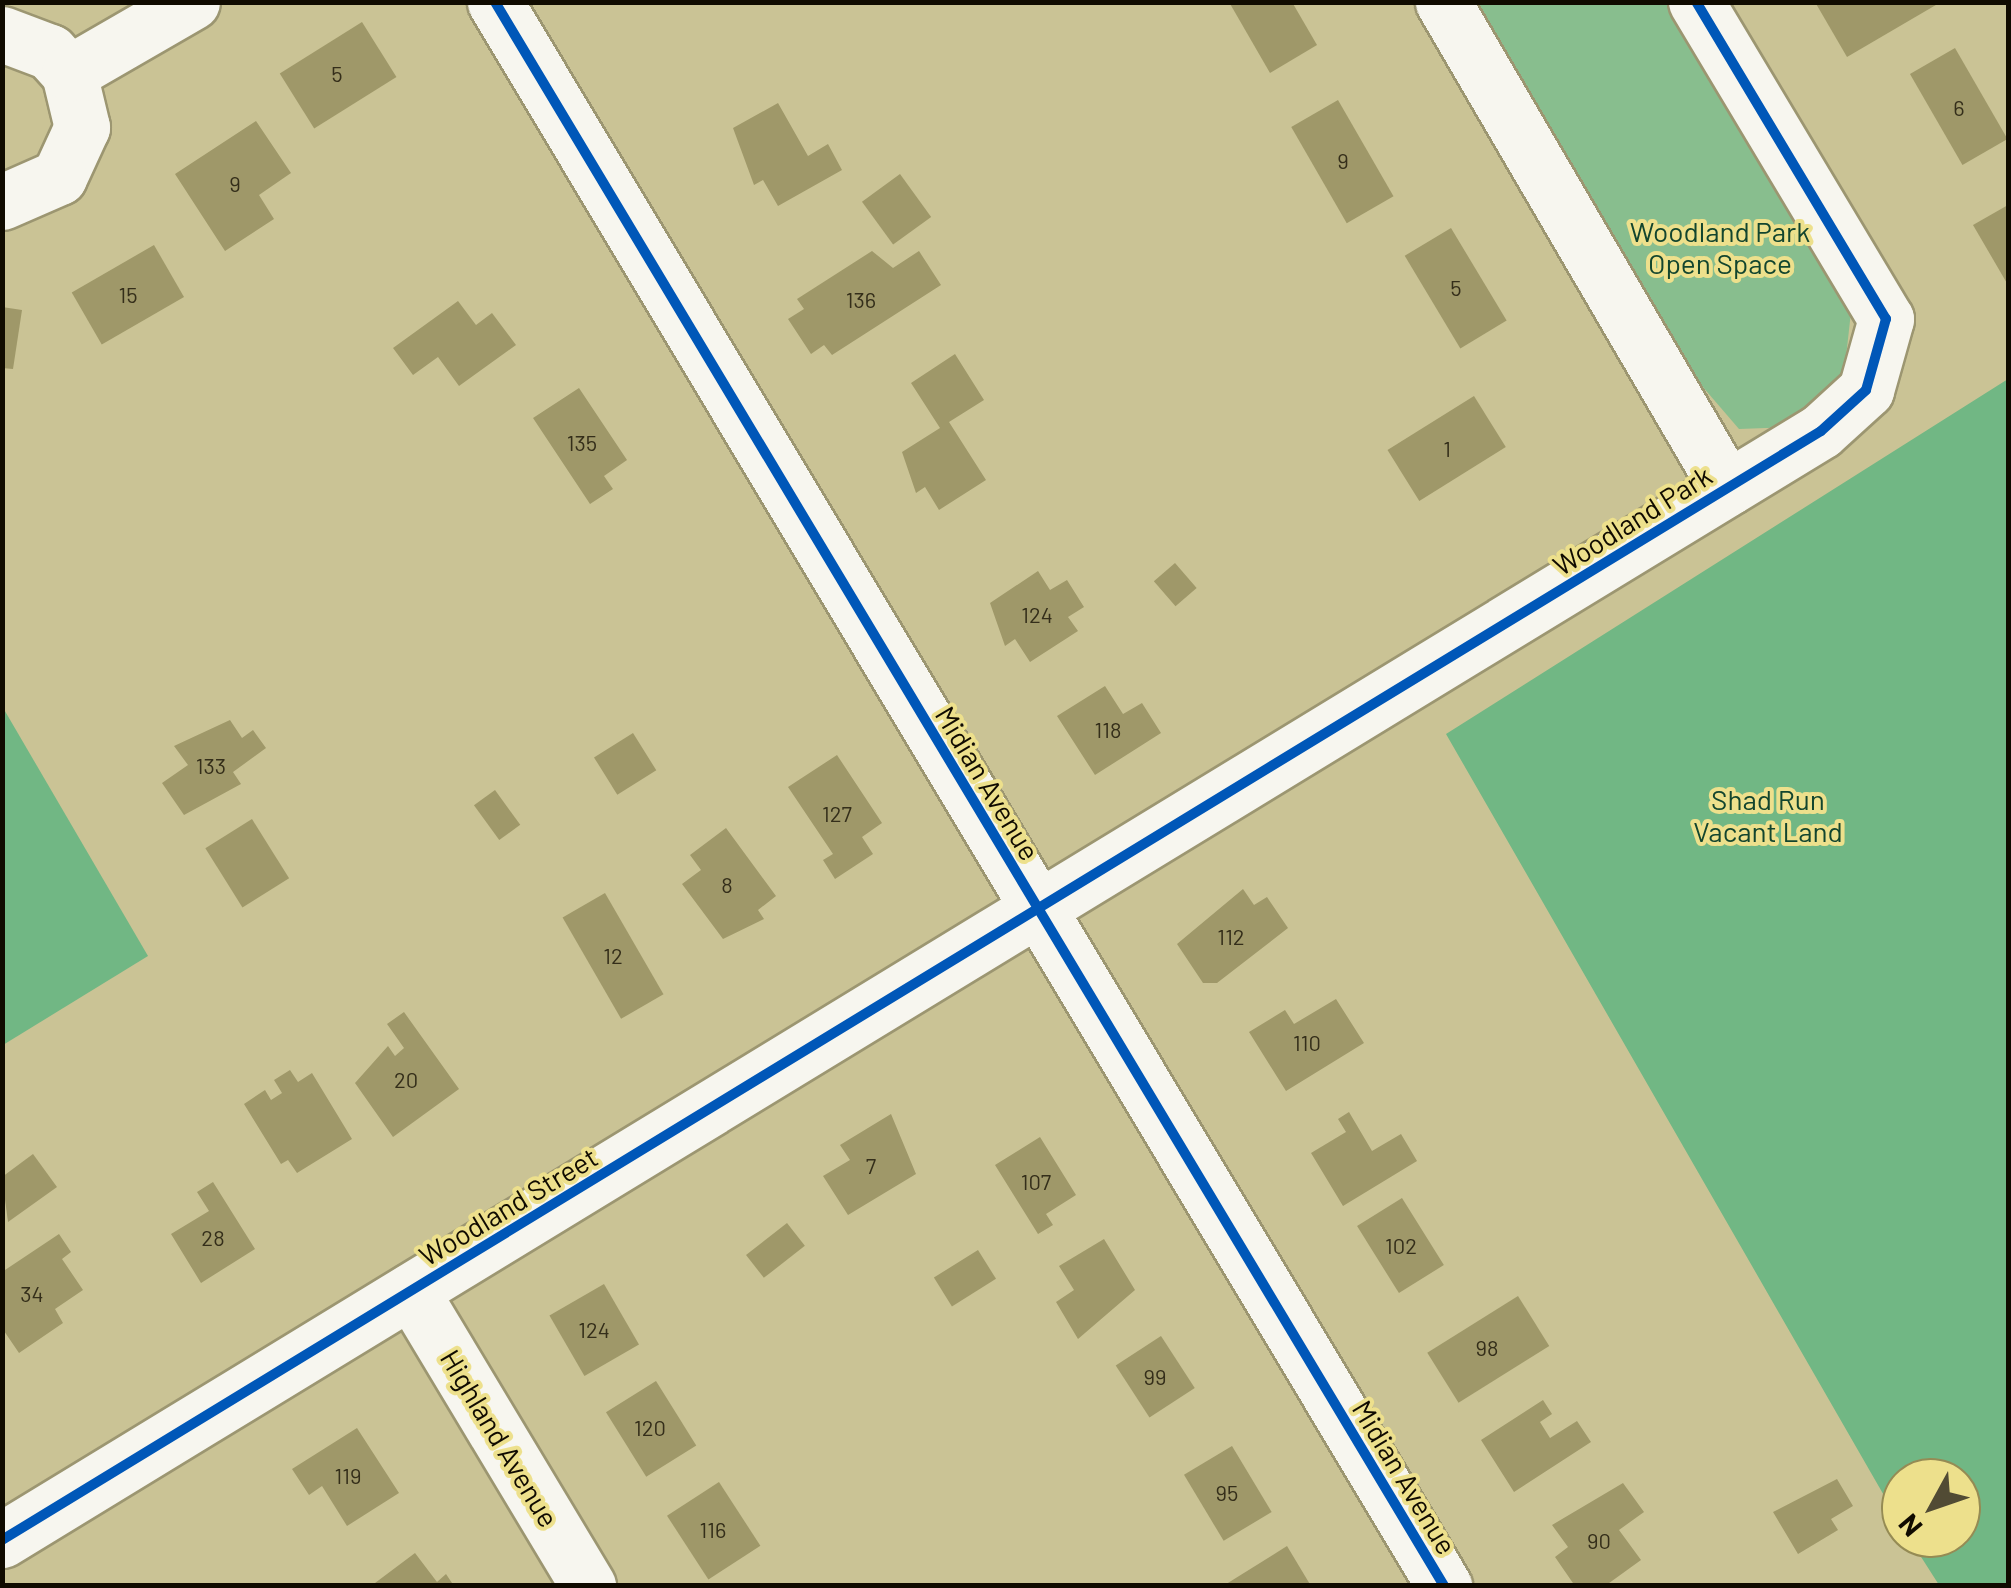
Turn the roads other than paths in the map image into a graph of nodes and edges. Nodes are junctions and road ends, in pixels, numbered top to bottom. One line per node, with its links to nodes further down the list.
1 (192, 2): 6 (street)
2 (494, 2): 9 (street, Midian Avenue)
3 (1443, 2): 8 (street, Woodland Park)
4 (1696, 2): 8 (street, Woodland Park)
5 (2, 34): 6 (street)
6 (70, 73): 7 (street)
7 (2, 202)
8 (1727, 488): 9 (street, Woodland Park)
9 (1037, 911): 10 (street, Woodland Street); 13 (street, Midian Avenue)
10 (411, 1291): 11 (street, Woodland Street); 12 (street, Highland Avenue)
11 (2, 1540)
12 (588, 1586)
13 (1444, 1586)

